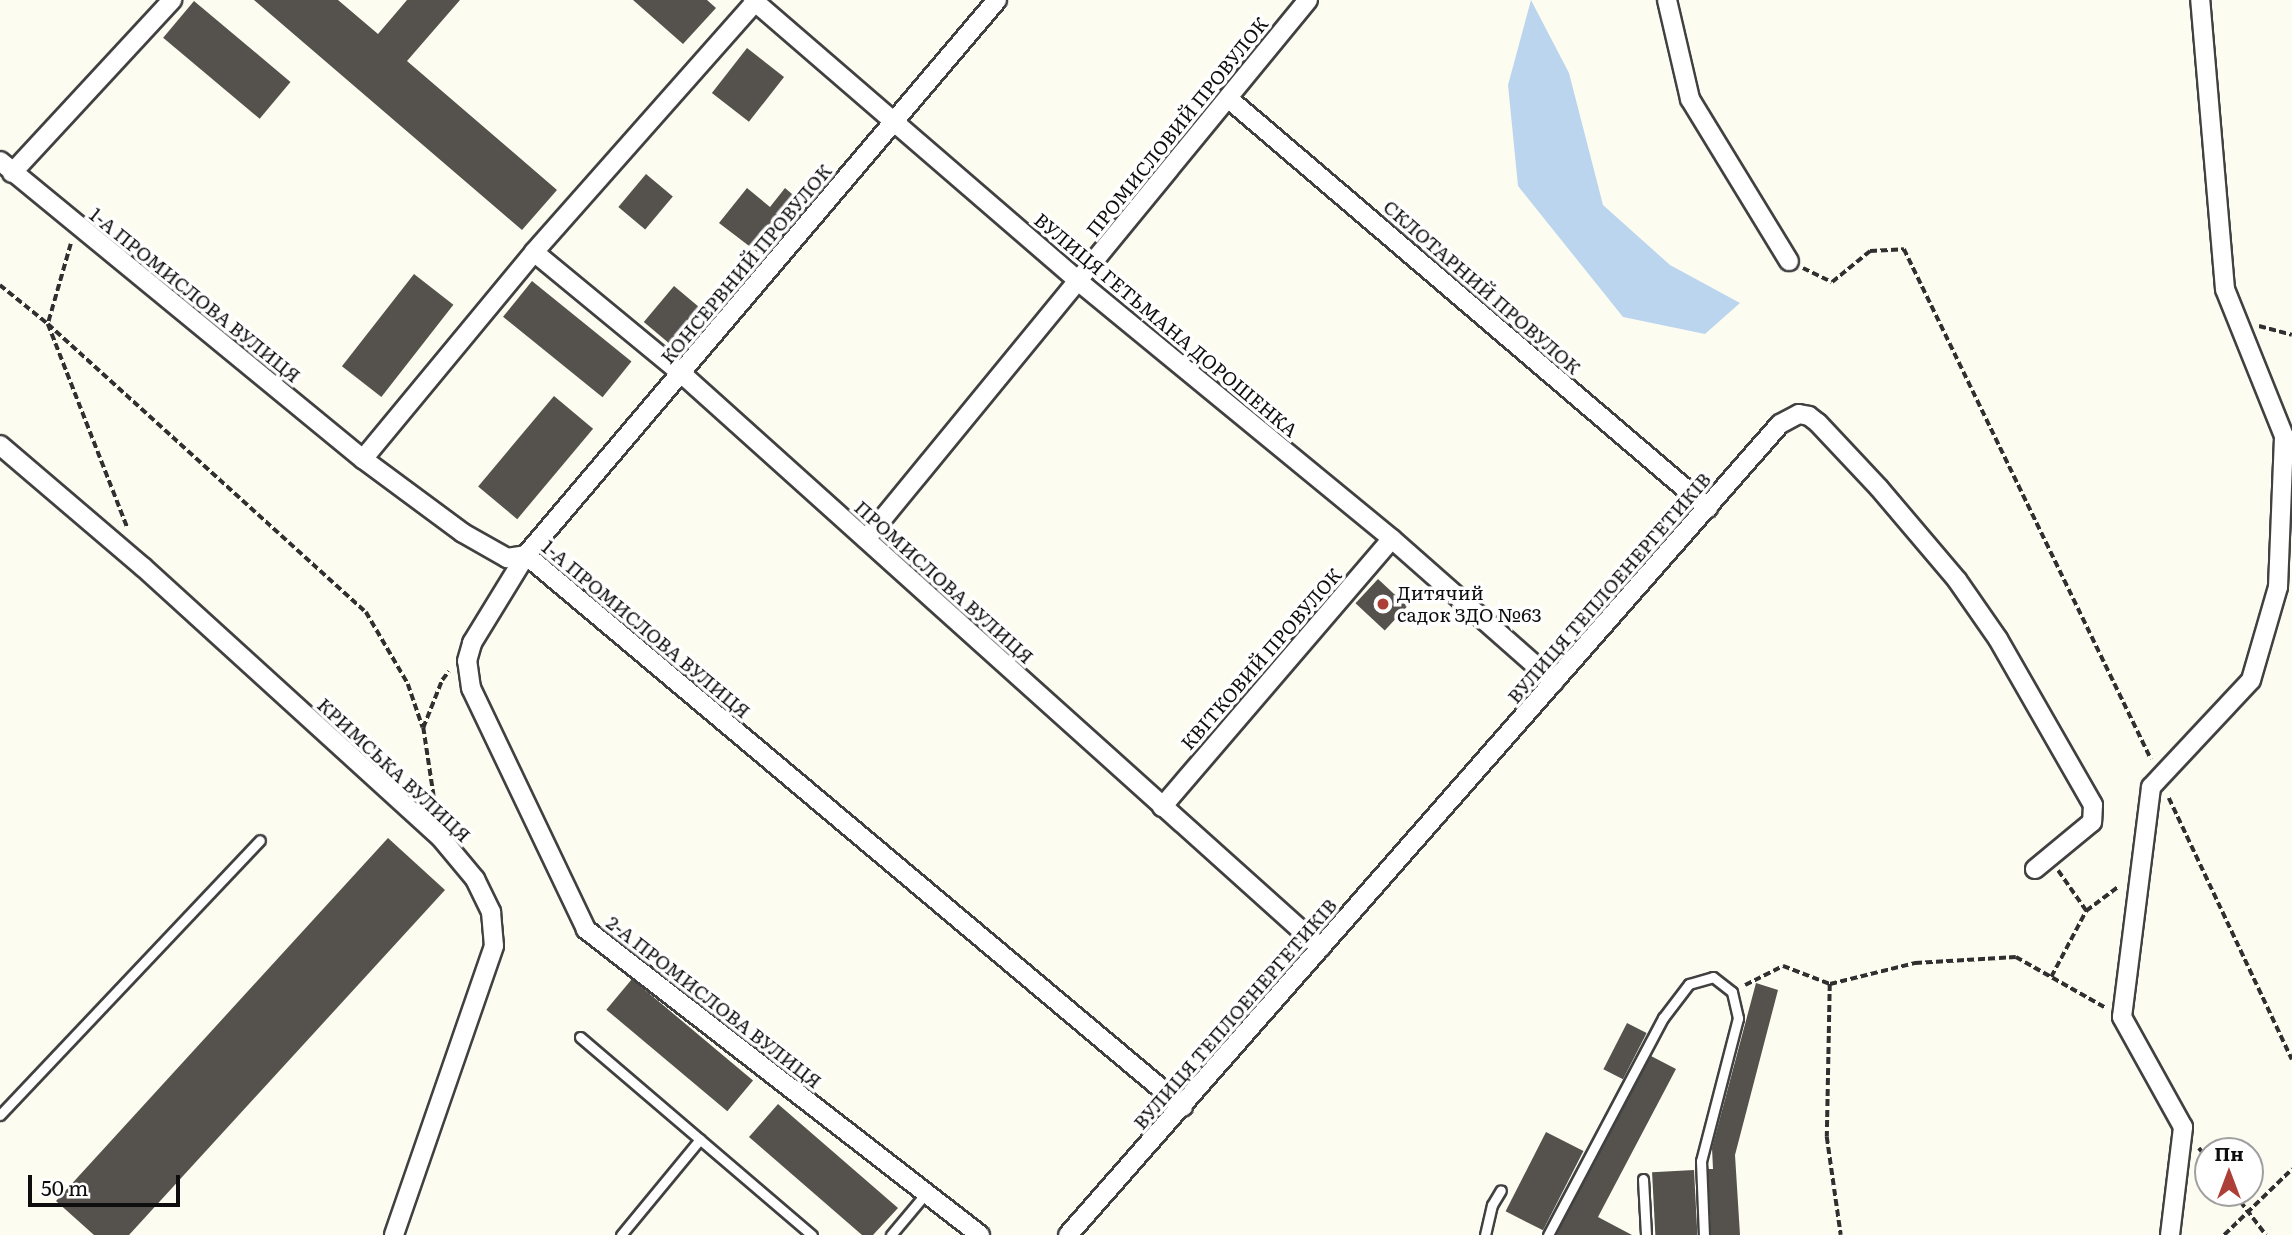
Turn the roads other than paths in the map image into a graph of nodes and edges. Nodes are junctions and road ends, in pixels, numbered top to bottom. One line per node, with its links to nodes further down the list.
1 (172, 0): 9 (street)
2 (997, 0): 8 (street, КОНСЕРВНИЙ ПРОВУЛОК)
3 (1308, 0): 7 (street, ПРОМИСЛОВИЙ ПРОВУЛОК)
4 (1667, 0): 11 (street)
5 (2200, 0): 42 (street)
6 (754, 1): 8 (street, ВУЛИЦЯ ГЕТЬМАНА ДОРОШЕНКА); 10 (street)
7 (1229, 99): 12 (street, ПРОМИСЛОВИЙ ПРОВУЛОК); 16 (street, СКЛОТАРНИЙ ПРОВУЛОК)
8 (894, 122): 12 (street, ВУЛИЦЯ ГЕТЬМАНА ДОРОШЕНКА); 13 (street, КОНСЕРВНИЙ ПРОВУЛОК)
9 (6, 167): 15 (street, 1-А ПРОМИСЛОВА ВУЛИЦЯ)
10 (534, 252): 13 (street, ПРОМИСЛОВА ВУЛИЦЯ); 15 (street)
11 (1789, 261)
12 (1078, 281): 17 (street, ПРОМИСЛОВИЙ ПРОВУЛОК); 18 (street, ВУЛИЦЯ ГЕТЬМАНА ДОРОШЕНКА)
13 (681, 373): 17 (street, ПРОМИСЛОВА ВУЛИЦЯ); 19 (street, КОНСЕРВНИЙ ПРОВУЛОК)
14 (0, 445): 32 (street, КРИМСЬКА ВУЛИЦЯ)
15 (363, 459): 19 (street, 1-А ПРОМИСЛОВА ВУЛИЦЯ)
16 (1708, 508): 20 (street, ВУЛИЦЯ ТЕПЛОЕНЕРГЕТИКІВ); 23 (street, ВУЛИЦЯ ТЕПЛОЕНЕРГЕТИКІВ)
17 (866, 539): 21 (street, ПРОМИСЛОВА ВУЛИЦЯ)
18 (1392, 539): 20 (street, ВУЛИЦЯ ГЕТЬМАНА ДОРОШЕНКА); 21 (street, КВІТКОВИЙ ПРОВУЛОК)
19 (526, 555): 26 (street, 1-А ПРОМИСЛОВА ВУЛИЦЯ); 31 (street, 2-А ПРОМИСЛОВА ВУЛИЦЯ)
20 (1554, 682): 24 (street, ВУЛИЦЯ ТЕПЛОЕНЕРГЕТИКІВ)
21 (1162, 807): 24 (street, ПРОМИСЛОВА ВУЛИЦЯ)
22 (260, 840): 27 (lane)
23 (2042, 864)
24 (1321, 948): 26 (street, ВУЛИЦЯ ТЕПЛОЕНЕРГЕТИКІВ)
25 (580, 1037): 28 (lane)
26 (1183, 1107): 37 (street, ВУЛИЦЯ ТЕПЛОЕНЕРГЕТИКІВ)
27 (0, 1115)
28 (699, 1139): 33 (lane); 34 (lane)
29 (1643, 1179): 40 (lane)
30 (1501, 1190): 38 (lane)
31 (927, 1192): 35 (lane); 36 (street, 2-А ПРОМИСЛОВА ВУЛИЦЯ)
32 (394, 1235)
33 (621, 1235)
34 (812, 1235)
35 (891, 1235)
36 (980, 1235)
37 (1068, 1235)
38 (1485, 1235)
39 (1548, 1235): 41 (lane)
40 (1646, 1235)
41 (1704, 1235)
42 (2170, 1235)

